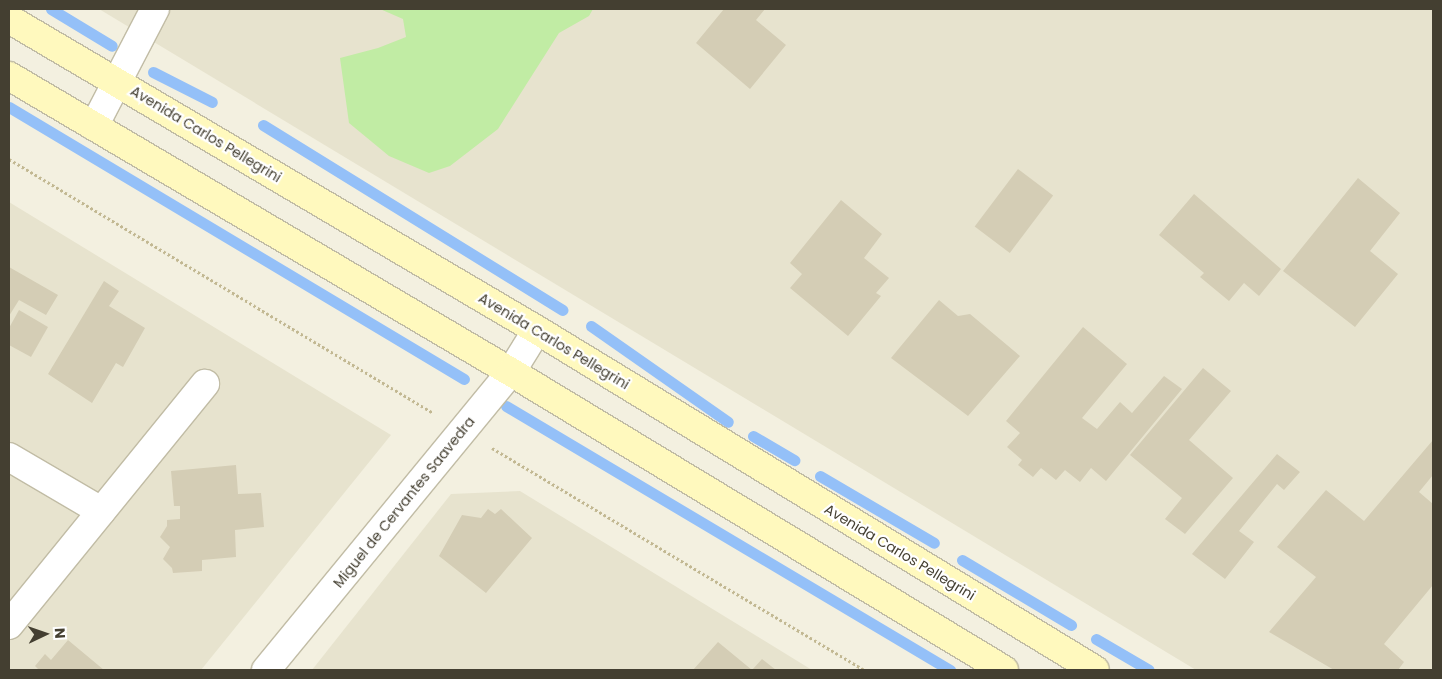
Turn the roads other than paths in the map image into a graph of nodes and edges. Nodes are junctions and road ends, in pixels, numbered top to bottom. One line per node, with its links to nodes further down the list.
1 (155, 9): 4 (street)
2 (9, 19): 4 (main road, Avenida Carlos Pellegrini)
3 (9, 76): 5 (main road)
4 (116, 82): 5 (street); 6 (main road, Avenida Carlos Pellegrini)
5 (94, 126): 7 (main road)
6 (537, 330): 7 (street, Miguel de Cervantes Saavedra); 14 (main road, Avenida Carlos Pellegrini)
7 (511, 372): 12 (street, Miguel de Cervantes Saavedra); 13 (main road)
8 (205, 384): 10 (street)
9 (9, 457): 10 (street)
10 (101, 511): 11 (street)
11 (9, 625)
12 (266, 670)
13 (1004, 670)
14 (1094, 670)

